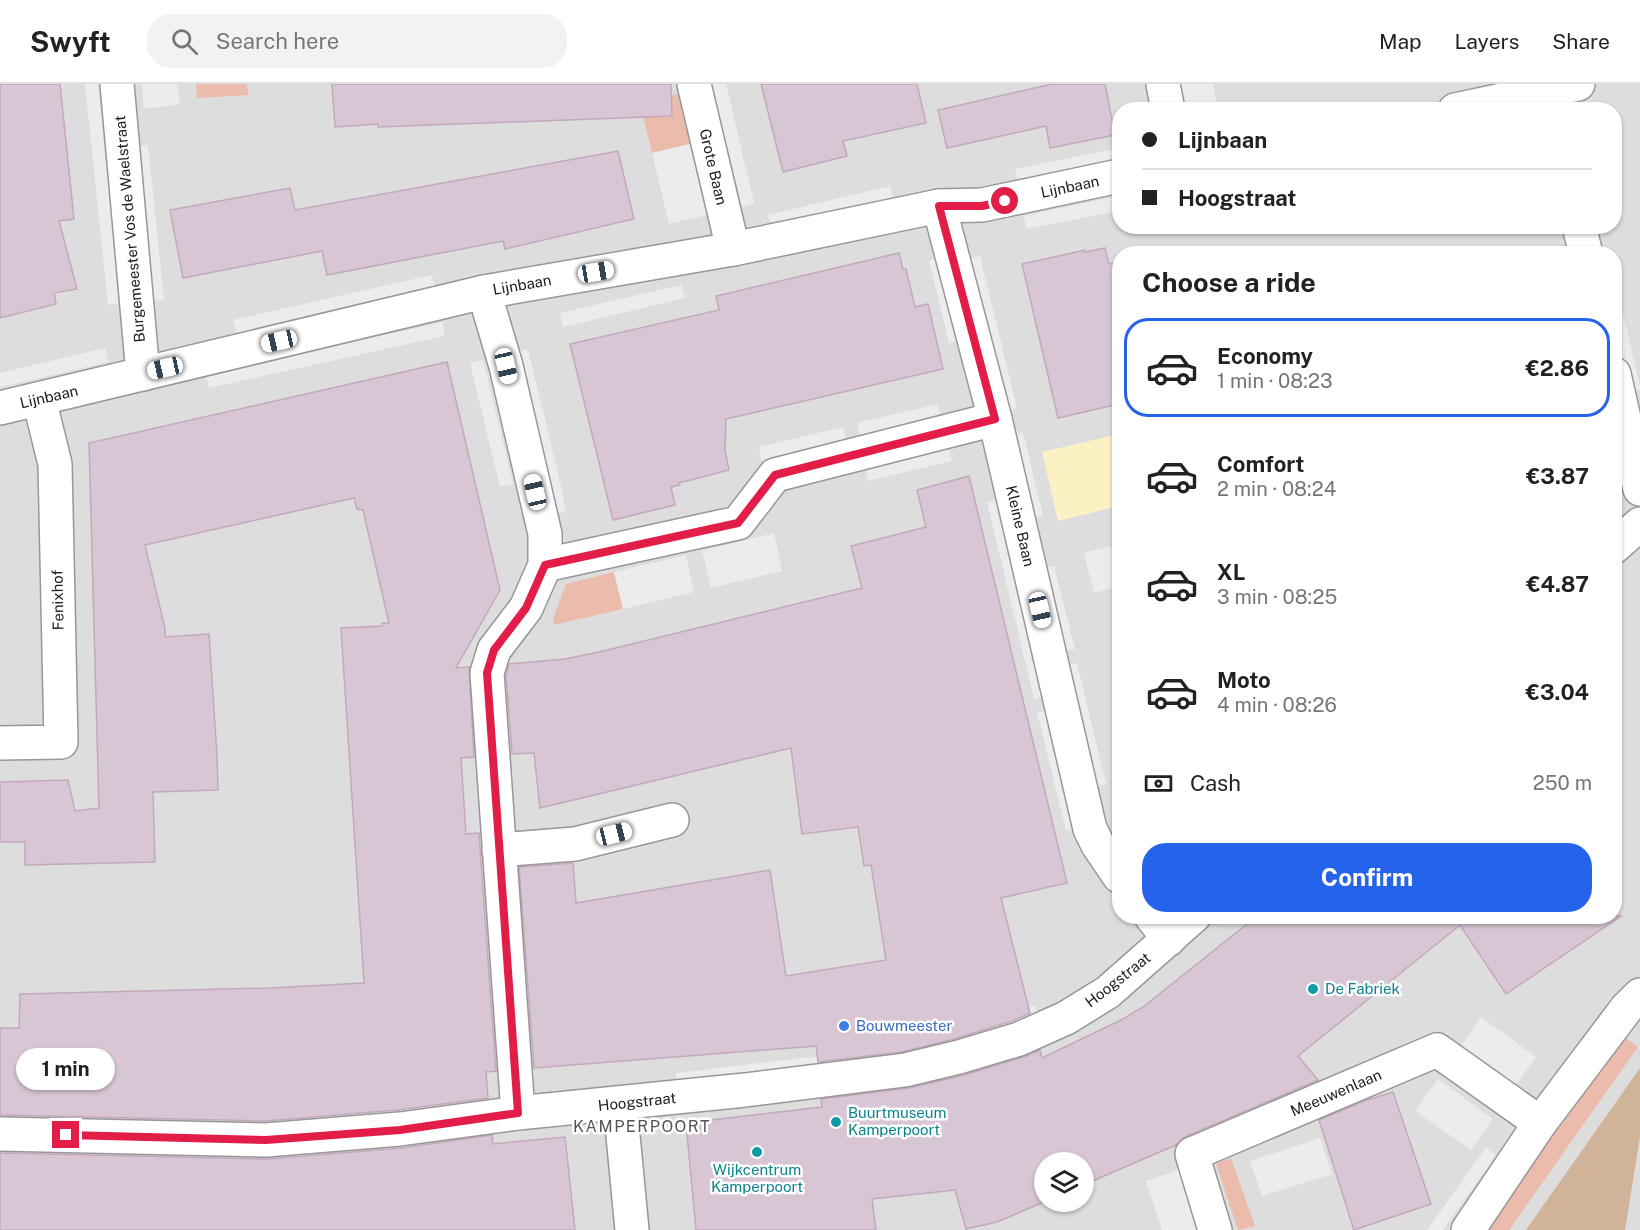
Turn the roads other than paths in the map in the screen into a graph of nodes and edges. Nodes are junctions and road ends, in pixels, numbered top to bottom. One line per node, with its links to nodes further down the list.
1 (117, 84): 11 (street, Burgemeester Vos de Waelstraat)
2 (694, 84): 9 (street, Grote Baan)
3 (1163, 84): 5 (street)
4 (1556, 92): 6 (street)
5 (1166, 102)
6 (1500, 102)
7 (1112, 178): 8 (street, Lijnbaan)
8 (939, 206): 9 (street, Lijnbaan); 15 (street, Kleine Baan)
9 (733, 249): 10 (street, Lijnbaan)
10 (484, 292): 11 (street, Lijnbaan); 20 (street)
11 (143, 374): 13 (street, Lijnbaan)
12 (1622, 398): 16 (street)
13 (39, 399): 14 (street, Lijnbaan); 21 (street, Fenixhof)
14 (0, 408)
15 (995, 419): 20 (street); 24 (street, Kleine Baan)
16 (1634, 434): 17 (street)
17 (1640, 489)
18 (1640, 524): 19 (street)
19 (1622, 540)
20 (545, 565): 23 (street)
21 (0, 743)
22 (672, 820): 23 (street)
23 (499, 850): 28 (street)
24 (1112, 868)
25 (1160, 928): 27 (street, Hoogstraat)
26 (1635, 1006): 29 (street)
27 (620, 1104): 28 (street, Hoogstraat); 31 (street)
28 (518, 1113): 30 (street, Hoogstraat)
29 (1540, 1123): 32 (street, Meeuwenlaan); 33 (street)
30 (0, 1134)
31 (632, 1230)
32 (1215, 1230)
33 (1468, 1230)

